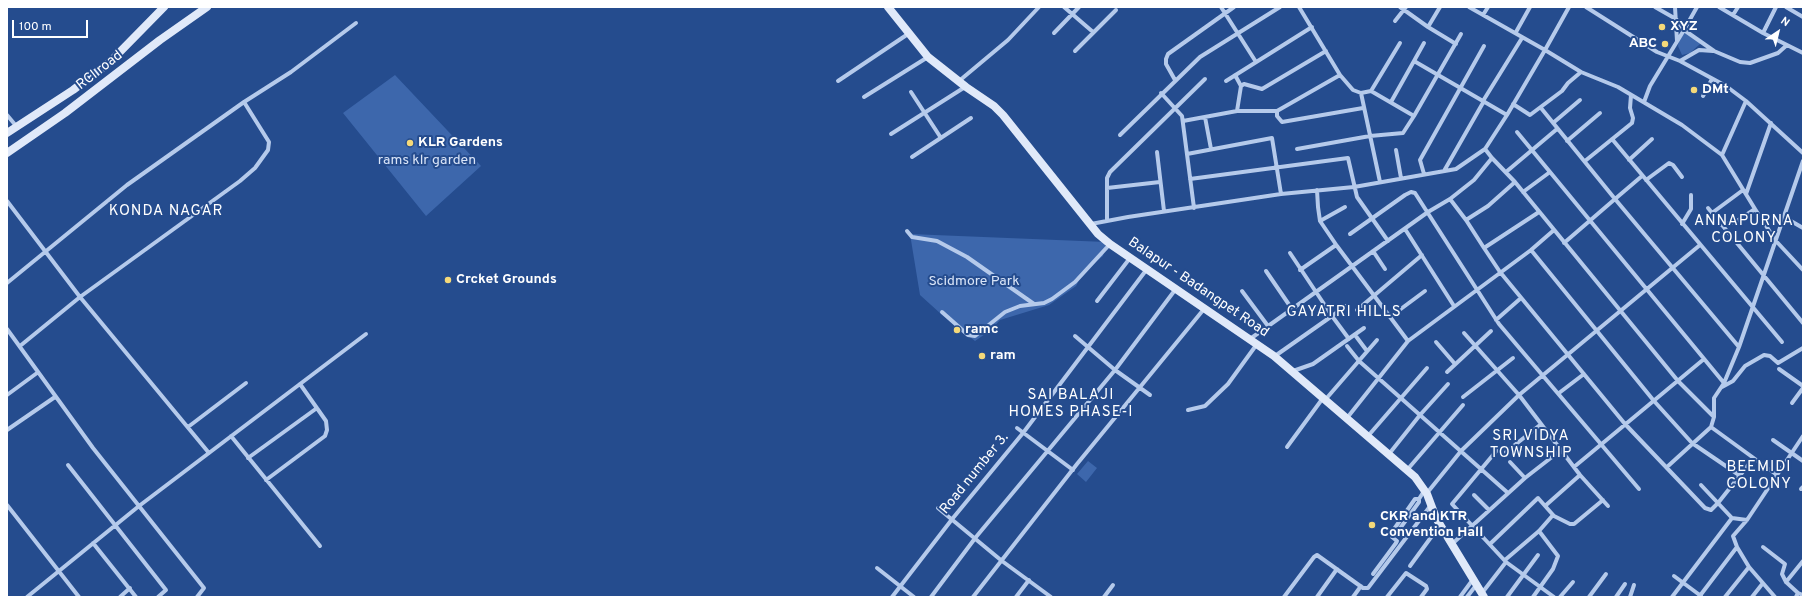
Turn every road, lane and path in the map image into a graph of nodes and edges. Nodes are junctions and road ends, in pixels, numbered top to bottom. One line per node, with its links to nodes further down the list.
1 (164, 7): 102 (street)
2 (207, 7): 119 (street, RCI road)
3 (888, 7): 41 (street, Balapur - Badangpet Road)
4 (1039, 7): 70 (street)
5 (1064, 7): 27 (street)
6 (1079, 7): 27 (street)
7 (1221, 7): 26 (street)
8 (1234, 7): 26 (street)
9 (1280, 7): 39 (street)
10 (1299, 7): 34 (street)
11 (1440, 7): 35 (street)
12 (1469, 7): 28 (street)
13 (1488, 7): 28 (street)
14 (1530, 7): 38 (street)
15 (1569, 7): 51 (street)
16 (1586, 7): 56 (street)
17 (1655, 7): 31 (street)
18 (1675, 7): 31 (street)
19 (1697, 7): 36 (street)
20 (1719, 7): 29 (street)
21 (1738, 7): 29 (street)
22 (1776, 7): 40 (street)
23 (1786, 7): 30 (street)
24 (1403, 8): 32 (street); 35 (street)
25 (1116, 10): 37 (street)
26 (1225, 13): 39 (street); 67 (street)
27 (1072, 14): 37 (street); 42 (street)
28 (1483, 15): 38 (street)
29 (1733, 16): 40 (street)
30 (1803, 17)
31 (1676, 19): 36 (street); 45 (street)
32 (1395, 21)
33 (356, 23): 83 (street)
34 (1312, 27): 53 (street); 60 (street)
35 (1428, 28): 48 (street)
36 (1684, 30): 45 (street); 54 (street)
37 (1093, 32): 52 (street)
38 (1516, 32): 44 (street)
39 (1238, 33): 60 (street); 67 (street)
40 (1763, 33): 49 (street)
41 (908, 34): 57 (street, Balapur - Badangpet Road); 68 (street)
42 (1054, 34)
43 (1461, 34): 48 (street)
44 (1522, 38): 51 (street); 81 (street)
45 (1677, 41): 56 (street)
46 (1400, 43): 73 (street)
47 (1424, 44): 58 (street)
48 (1456, 44): 64 (street)
49 (1787, 45): 54 (street); 55 (street)
50 (1484, 46): 72 (street)
51 (1545, 50): 61 (street); 86 (street)
52 (1075, 51)
53 (1326, 51): 62 (street); 71 (street)
54 (1714, 51): 59 (street)
55 (1803, 53)
56 (1667, 56): 59 (street); 85 (street)
57 (928, 57): 70 (street, Balapur - Badangpet Road); 79 (street)
58 (1414, 61): 64 (street); 84 (street)
59 (1680, 61): 66 (street)
60 (1256, 62): 63 (street)
61 (1581, 72): 77 (street); 89 (street)
62 (1340, 75): 76 (street); 91 (street)
63 (1235, 76): 69 (street); 71 (street)
64 (1438, 76): 72 (street); 96 (street)
65 (1205, 78): 87 (street)
66 (1712, 79): 78 (street); 82 (street)
67 (1175, 80): 75 (street)
68 (838, 81)
69 (1226, 81)
70 (962, 84): 92 (street); 165 (street, Balapur - Badangpet Road)
71 (1241, 86): 90 (street)
72 (1460, 88): 81 (street); 132 (street)
73 (1371, 91): 76 (street); 84 (street)
74 (911, 92): 92 (street)
75 (1161, 93): 87 (street); 107 (street)
76 (1361, 93): 88 (street)
77 (1631, 94): 85 (street); 110 (street)
78 (1703, 96)
79 (864, 97)
80 (1580, 100): 100 (street)
81 (1484, 101): 95 (street); 129 (street)
82 (1746, 101): 101 (street); 122 (street)
83 (244, 102): 182 (street); 202 (street)
84 (1391, 102): 96 (street)
85 (1644, 102): 122 (street)
86 (1513, 104): 89 (street); 95 (street)
87 (1174, 108): 99 (street); 142 (street)
88 (1363, 108): 91 (street); 108 (street)
89 (1541, 108): 100 (street)
90 (1237, 111): 91 (street); 97 (street)
91 (1277, 111)
92 (923, 113): 106 (street); 109 (street)
93 (1600, 113): 112 (street)
94 (7, 115): 102 (street)
95 (1507, 115): 115 (street)
96 (1414, 116): 108 (street)
97 (1205, 117): 99 (street); 113 (street)
98 (971, 118): 109 (street)
99 (1183, 121): 121 (street)
100 (1553, 123): 103 (street)
101 (1771, 123): 120 (street); 145 (street)
102 (17, 127): 105 (street)
103 (1558, 129): 112 (street); 117 (street)
104 (1517, 132): 117 (street)
105 (7, 133)
106 (891, 134)
107 (1120, 134)
108 (1370, 136): 114 (street); 139 (street)
109 (941, 138): 123 (street)
110 (1612, 139): 125 (street); 126 (street)
111 (1652, 139): 125 (street)
112 (1567, 141): 126 (street)
113 (1212, 149): 121 (street); 128 (street)
114 (1297, 149)
115 (1485, 149): 124 (street); 129 (street)
116 (1396, 150): 135 (street)
117 (1533, 150): 130 (street); 131 (street)
118 (1157, 152): 138 (street)
119 (7, 153)
120 (1803, 153)
121 (1187, 154): 136 (street)
122 (1722, 155): 145 (street)
123 (912, 157)
124 (1492, 158): 130 (street); 148 (street)
125 (1629, 160): 133 (street)
126 (1585, 161): 149 (street)
127 (1803, 161): 159 (street)
128 (1277, 167): 136 (street); 141 (street); 146 (street)
129 (1444, 171): 132 (street)
130 (1506, 172): 140 (street)
131 (1550, 172): 144 (street); 162 (street)
132 (1424, 174): 135 (street)
133 (1642, 176): 137 (street); 149 (street)
134 (1682, 177): 137 (street)
135 (1401, 178): 139 (street)
136 (1190, 179): 152 (street)
137 (1646, 180): 166 (street)
138 (1160, 182): 142 (street); 155 (street)
139 (1380, 182): 141 (street)
140 (1515, 182): 144 (street); 161 (street)
141 (1354, 187): 143 (street); 160 (street)
142 (1107, 188): 163 (street)
143 (1318, 190): 146 (street); 164 (street)
144 (1523, 192): 157 (street)
145 (1744, 192): 154 (street); 158 (street)
146 (1281, 194): 152 (street)
147 (1691, 196): 166 (street)
148 (1450, 199): 156 (street); 161 (street)
149 (1615, 199): 162 (street); 187 (street)
150 (7, 201): 182 (street)
151 (1345, 207): 164 (street)
152 (1194, 208): 155 (street)
153 (1708, 208): 158 (street)
154 (1755, 209): 167 (street); 174 (street)
155 (1164, 211): 163 (street)
156 (1428, 212): 160 (street); 169 (street); 198 (street)
157 (1539, 212): 170 (street); 179 (street)
158 (1712, 213): 167 (street)
159 (1784, 217): 168 (street); 174 (street)
160 (1371, 219): 172 (street); 173 (street)
161 (1466, 220): 179 (street)
162 (1590, 220): 175 (street); 199 (street)
163 (1107, 221): 165 (street)
164 (1320, 221): 177 (street)
165 (1091, 224): 176 (street, Balapur - Badangpet Road)
166 (1682, 224): 178 (street)
167 (1721, 225): 194 (street)
168 (1803, 228)
169 (1405, 229): 173 (street); 184 (street)
170 (1554, 230): 175 (street); 180 (street)
171 (907, 231): 206 (street)
172 (1350, 234)
173 (1388, 241): 181 (street)
174 (1776, 241): 191 (street); 194 (street)
175 (1564, 243): 214 (street)
176 (1110, 244): 185 (street, Balapur - Badangpet Road); 206 (street)
177 (1336, 245): 186 (street); 190 (street)
178 (1700, 246): 187 (street); 209 (street)
179 (1484, 248): 193 (street)
180 (1531, 250): 193 (street); 223 (street)
181 (1373, 251): 186 (street); 189 (street)
182 (46, 252): 195 (street); 202 (street)
183 (1290, 253): 190 (street)
184 (1422, 255): 203 (street); 208 (street)
185 (1130, 257): 188 (street, Balapur - Badangpet Road); 205 (street)
186 (1352, 266): 201 (street); 203 (street)
187 (1673, 267): 199 (street); 238 (street)
188 (1147, 269): 196 (street, Balapur - Badangpet Road); 237 (street, Road number 3.)
189 (1385, 269)
190 (1300, 270): 201 (street)
191 (1803, 270)
192 (1266, 271): 211 (street)
193 (1500, 272): 198 (street); 204 (street)
194 (1764, 277): 209 (street); 218 (street)
195 (7, 283)
196 (1175, 290): 210 (street, Balapur - Badangpet Road); 249 (street)
197 (1425, 290): 216 (street)
198 (1476, 290): 208 (street); 217 (street)
199 (1648, 290): 214 (street); 244 (street)
200 (1242, 291): 219 (street)
201 (1316, 292): 211 (street); 215 (street)
202 (80, 297): 234 (street); 282 (street)
203 (1375, 297): 212 (street); 216 (street)
204 (1521, 298): 217 (street); 241 (street)
205 (1097, 301)
206 (1034, 304): 213 (street)
207 (1345, 306): 215 (street)
208 (1454, 306): 231 (street)
209 (1753, 306): 233 (street); 238 (street)
210 (1204, 309): 230 (street, Balapur - Badangpet Road); 263 (street)
211 (1292, 309): 219 (street)
212 (1357, 310)
213 (942, 312)
214 (1620, 312): 223 (street); 257 (street)
215 (1332, 316): 228 (street); 242 (street)
216 (1390, 317): 231 (street)
217 (1496, 320): 255 (street)
218 (1803, 323)
219 (1268, 326): 230 (street)
220 (1364, 328): 226 (street)
221 (7, 329): 234 (street)
222 (1490, 331): 236 (street)
223 (1596, 331): 241 (street); 272 (street)
224 (1464, 333): 236 (street)
225 (366, 334): 259 (street)
226 (1355, 335): 228 (street); 240 (street)
227 (1075, 336): 237 (street)
228 (1349, 339): 251 (street)
229 (1377, 340): 240 (street)
230 (1254, 341): 242 (street, Balapur - Badangpet Road); 276 (street)
231 (1408, 341): 256 (street)
232 (1436, 342): 246 (street)
233 (1782, 342)
234 (20, 346): 253 (street)
235 (1347, 346): 245 (street)
236 (1475, 346): 246 (street); 250 (street)
237 (1088, 347): 249 (street); 286 (street, Road number 3.)
238 (1739, 347): 261 (street)
239 (1803, 348): 261 (street)
240 (1367, 351): 245 (street)
241 (1569, 354): 254 (street); 255 (street)
242 (1274, 356): 251 (street, Balapur - Badangpet Road)
243 (1513, 358): 250 (street)
244 (1704, 359): 257 (street); 261 (street)
245 (1359, 361): 256 (street); 271 (street)
246 (1455, 364): 252 (street)
247 (1427, 368): 270 (street)
248 (1779, 369): 262 (street)
249 (1115, 370): 263 (street); 298 (street)
250 (1497, 370): 267 (street); 269 (street)
251 (1292, 371): 271 (street, Balapur - Badangpet Road)
252 (1447, 372)
253 (37, 373): 265 (street); 268 (street)
254 (1584, 374): 264 (street); 280 (street)
255 (1544, 376): 264 (street); 267 (street)
256 (1379, 379): 270 (street); 279 (street)
257 (1678, 381): 272 (street); 278 (street)
258 (246, 383): 282 (street)
259 (300, 384): 275 (street); 288 (street)
260 (1448, 384): 277 (street)
261 (1722, 385): 278 (street)
262 (1803, 387): 273 (street)
263 (1140, 388): 266 (street); 310 (street)
264 (1559, 393): 293 (street)
265 (7, 395)
266 (1150, 395)
267 (1518, 395): 281 (street); 297 (street)
268 (55, 397): 285 (street); 327 (street)
269 (1463, 397)
270 (1400, 398): 277 (street); 289 (street)
271 (1324, 399): 279 (street, Balapur - Badangpet Road); 294 (street)
272 (1654, 401): 280 (street); 292 (street)
273 (1792, 403)
274 (1463, 405): 287 (street)
275 (317, 408): 303 (street); 317 (street)
276 (1188, 410)
277 (1420, 415): 287 (street); 302 (street)
278 (1714, 417): 283 (street)
279 (1347, 418): 289 (street, Balapur - Badangpet Road)
280 (1625, 424): 293 (street); 309 (street)
281 (1540, 425): 296 (street); 299 (street)
282 (188, 427): 301 (street)
283 (1711, 427): 292 (street); 304 (street)
284 (1017, 428): 286 (street)
285 (7, 430)
286 (1023, 433): 298 (street); 333 (street, Road number 3.)
287 (1440, 433): 297 (street); 311 (street)
288 (231, 436): 301 (street); 303 (street)
289 (1368, 436): 302 (street, Balapur - Badangpet Road)
290 (1803, 436): 300 (street)
291 (1773, 440): 300 (street)
292 (1692, 443): 309 (street); 314 (street)
293 (1602, 444): 308 (street); 319 (street)
294 (1287, 446)
295 (1498, 449): 312 (street)
296 (1561, 450): 308 (street); 316 (street)
297 (1461, 451): 312 (street); 320 (street)
298 (1048, 452): 310 (street); 340 (street)
299 (1506, 452)
300 (1792, 453): 305 (street); 315 (street)
301 (209, 454): 327 (street)
302 (1388, 454): 311 (street, Balapur - Badangpet Road)
303 (248, 458): 317 (street)
304 (1753, 459): 314 (street); 315 (street)
305 (1803, 461)
306 (1510, 462): 316 (street)
307 (68, 465): 336 (street)
308 (1574, 467): 313 (street)
309 (1667, 467): 324 (street)
310 (1073, 470): 348 (street)
311 (1406, 470): 320 (street, Balapur - Badangpet Road)
312 (1481, 470): 321 (street); 338 (street)
313 (1580, 475): 323 (street); 328 (street)
314 (1739, 475): 324 (street)
315 (1777, 475): 335 (street)
316 (1525, 478): 321 (street)
317 (266, 480): 344 (street)
318 (1701, 485): 324 (street)
319 (1639, 489)
320 (1426, 492): 326 (street, Balapur - Badangpet Road); 356 (street)
321 (1508, 493): 331 (street)
322 (1474, 496): 331 (street)
323 (1603, 500): 329 (street); 332 (street)
324 (1718, 503): 334 (street)
325 (7, 505): 355 (street)
326 (1431, 505): 337 (street, Balapur - Badangpet Road); 370 (street)
327 (139, 506): 336 (street); 381 (street)
328 (1545, 506): 332 (street); 343 (street)
329 (1608, 506)
330 (938, 508): 333 (street)
331 (1489, 510): 338 (street)
332 (1553, 515): 339 (street)
333 (952, 518): 340 (street); 369 (street, Road number 3.)
334 (1732, 518): 335 (street); 363 (street)
335 (1747, 520): 345 (street)
336 (116, 525): 341 (street); 380 (street)
337 (1440, 525): 342 (street, Balapur - Badangpet Road); 351 (street)
338 (1473, 526): 342 (street); 343 (street)
339 (1539, 531): 349 (street); 371 (street)
340 (976, 537): 348 (street); 384 (street)
341 (93, 543): 355 (street); 372 (street)
342 (1452, 544): 361 (street, Balapur - Badangpet Road)
343 (1490, 544): 349 (street)
344 (320, 546)
345 (1737, 547): 352 (street); 375 (street)
346 (1763, 547): 364 (street)
347 (1538, 555): 358 (street)
348 (1002, 561): 360 (street); 385 (street)
349 (1505, 561): 358 (street); 373 (street)
350 (1803, 561): 364 (street)
351 (1410, 566)
352 (1749, 567): 365 (street); 404 (street)
353 (877, 568): 369 (street)
354 (1337, 569): 370 (street); 389 (street); 390 (street)
355 (59, 571): 376 (street); 377 (street)
356 (1373, 574)
357 (1606, 574): 400 (street)
358 (1523, 575): 371 (street); 396 (street)
359 (1674, 576): 363 (street)
360 (1029, 580): 386 (street); 387 (street)
361 (1476, 581): 373 (street, Balapur - Badangpet Road); 394 (street); 395 (street)
362 (1573, 582): 399 (street)
363 (1683, 582): 375 (street); 403 (street)
364 (1786, 582): 374 (street)
365 (1762, 583): 405 (street); 406 (street)
366 (1625, 584): 401 (street)
367 (1113, 585): 388 (street)
368 (1634, 585): 402 (street)
369 (901, 586): 382 (street, Road number 3.); 383 (street)
370 (1361, 586): 391 (street)
371 (1540, 586): 397 (street); 398 (street)
372 (130, 588): 378 (street); 379 (street)
373 (1483, 595)
374 (1799, 595)
375 (1700, 596)
376 (27, 597)
377 (80, 597)
378 (120, 597)
379 (136, 597)
380 (158, 597)
381 (197, 597)
382 (892, 597)
383 (914, 597)
384 (931, 597)
385 (973, 597)
386 (1016, 597)
387 (1051, 597)
388 (1104, 597)
389 (1284, 597)
390 (1316, 597)
391 (1353, 597)
392 (1387, 597): 393 (street)
393 (1421, 597)
394 (1460, 597)
395 (1467, 597)
396 (1507, 597)
397 (1533, 597)
398 (1554, 597)
399 (1560, 597)
400 (1589, 597)
401 (1616, 597)
402 (1630, 597)
403 (1672, 597)
404 (1725, 597)
405 (1752, 597)
406 (1775, 597)

